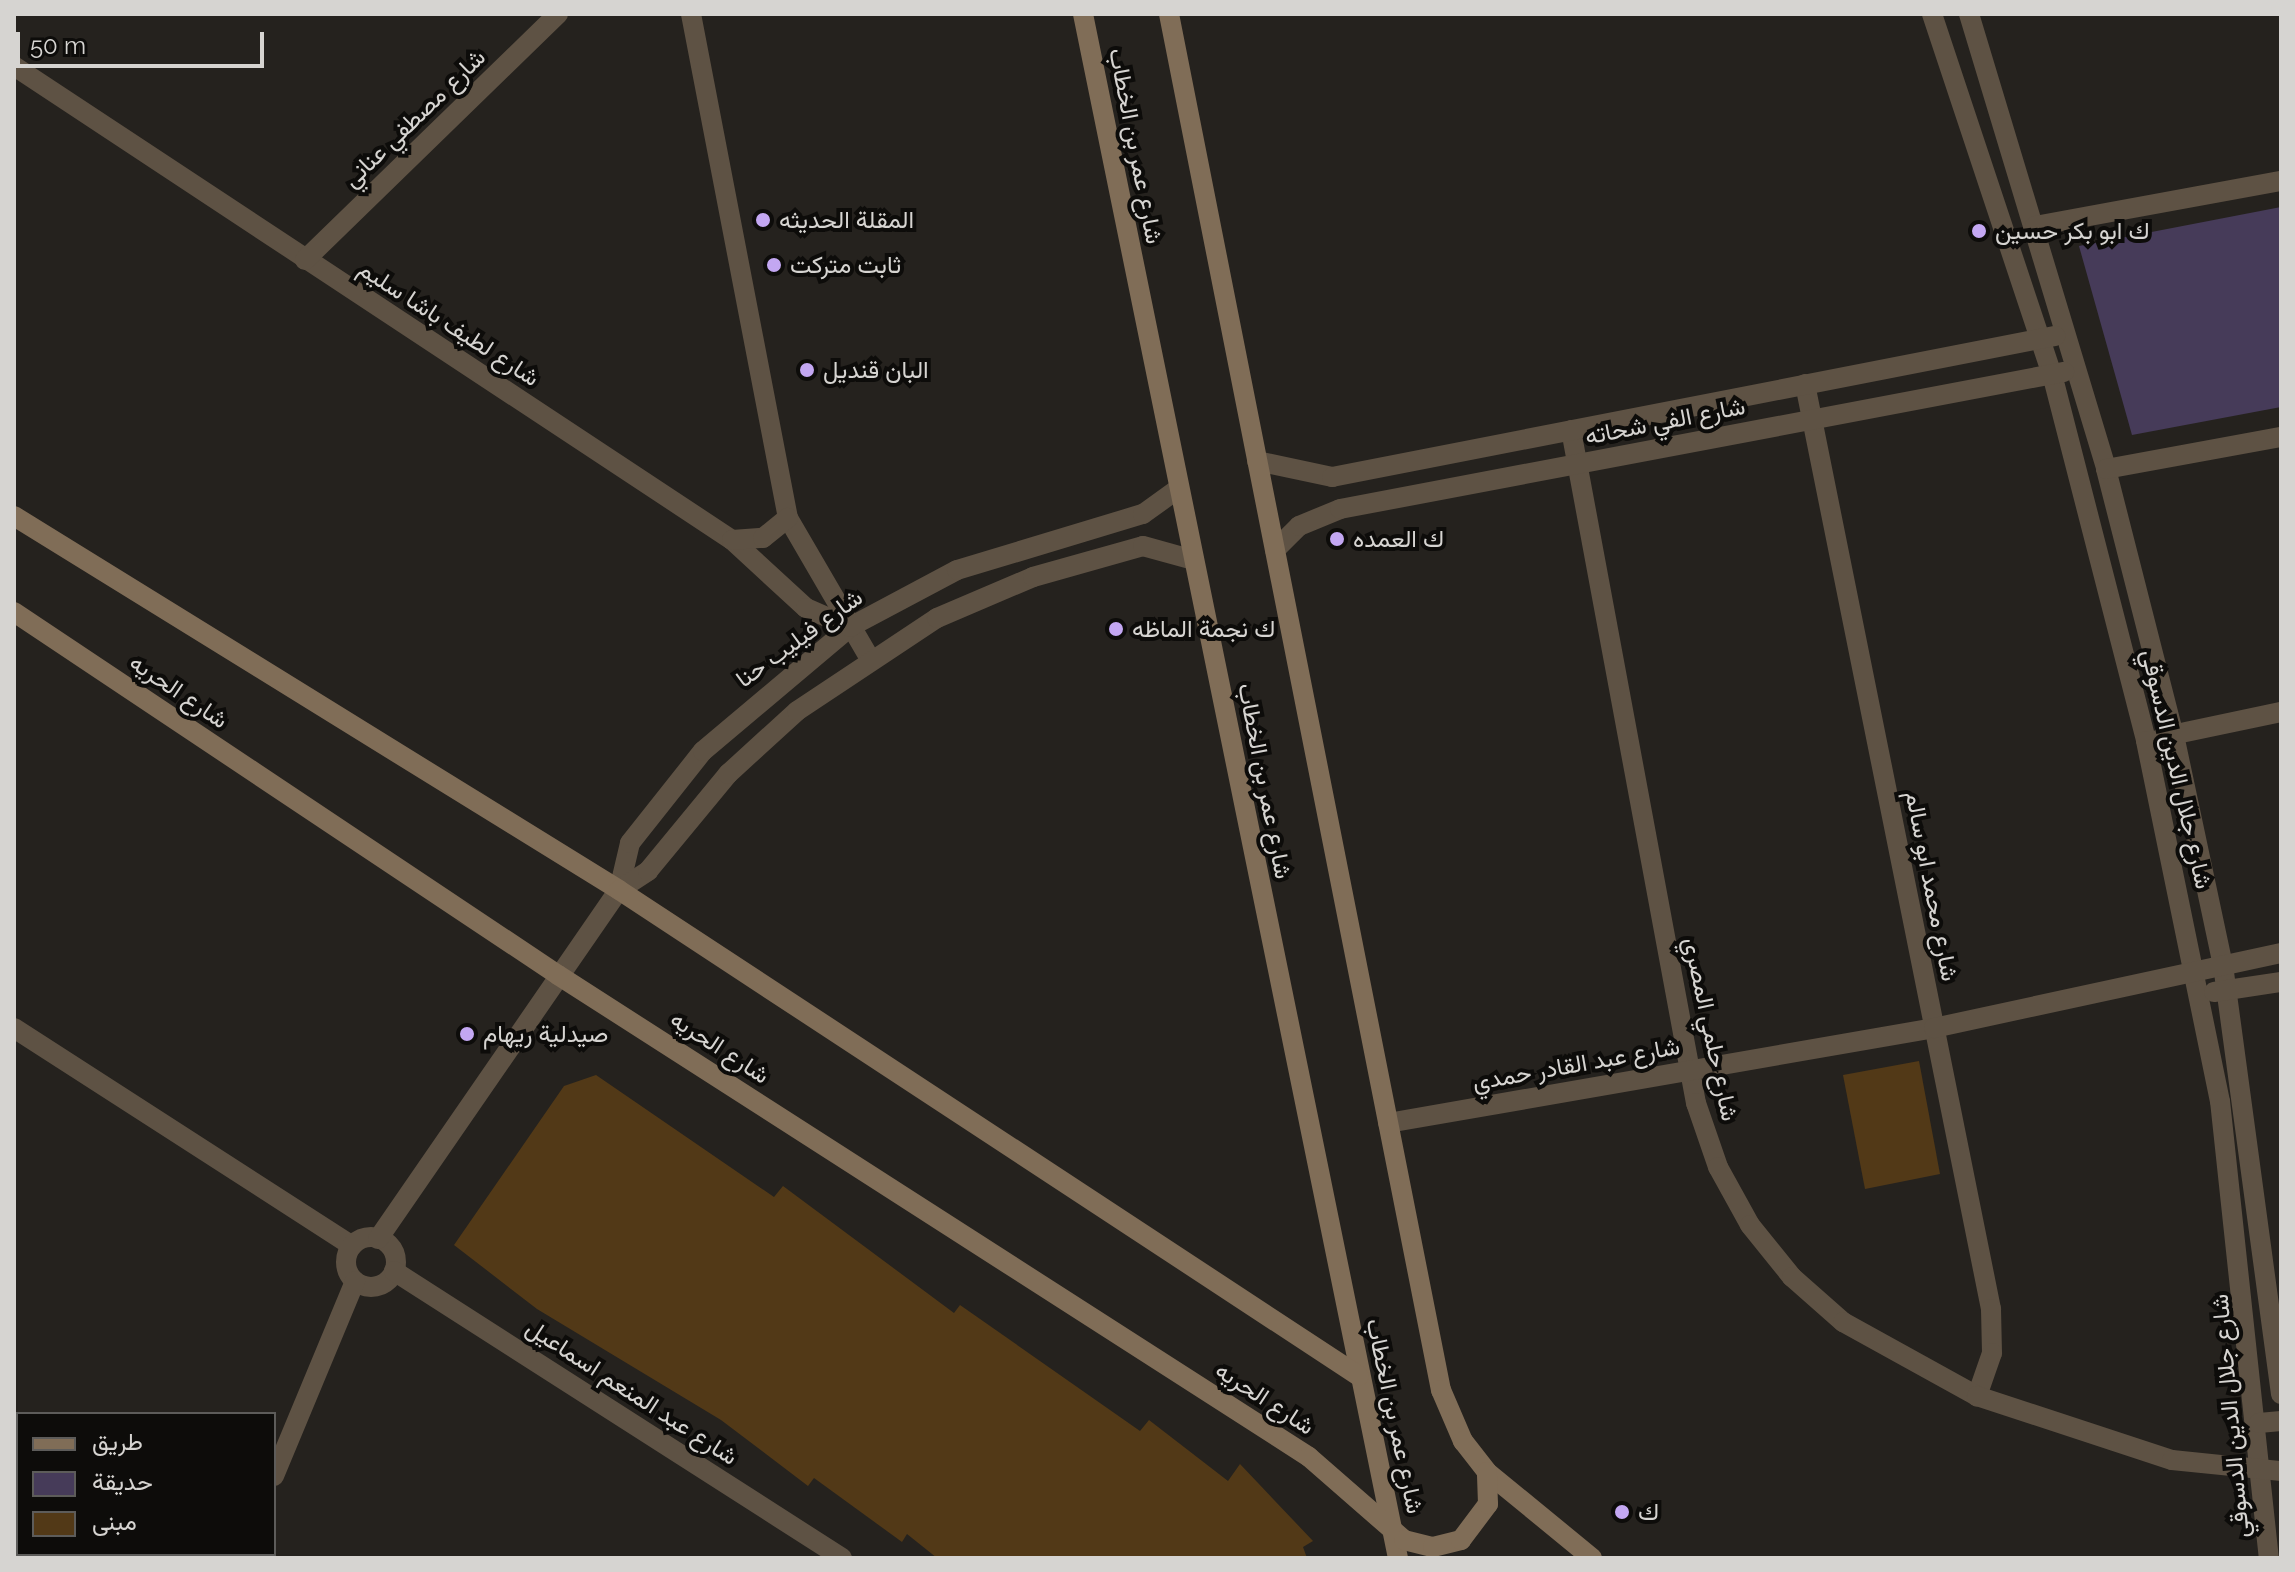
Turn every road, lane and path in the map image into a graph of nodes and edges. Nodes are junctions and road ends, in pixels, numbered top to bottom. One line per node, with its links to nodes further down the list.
1 (558, 14): 10 (street, شارع مصطفي عناني)
2 (691, 14): 24 (street)
3 (1083, 14): 22 (street, شارع عمر بن الخطاب)
4 (1169, 14): 19 (street, شارع عمر بن الخطاب)
5 (1932, 14): 12 (street, شارع جلال الدين الدسوقي)
6 (1969, 14): 9 (street, شارع جلال الدين الدسوقي)
7 (14, 66): 10 (street, شارع لطيف باشا سليم)
8 (2281, 181): 9 (street)
9 (2035, 226): 11 (street, شارع جلال الدين الدسوقي)
10 (305, 260): 25 (street, شارع لطيف باشا سليم)
11 (2066, 334): 12 (street, شارع الفي شحاته); 13 (street, شارع جلال الدين الدسوقي)
12 (2041, 338): 14 (street, شارع جلال الدين الدسوقي); 15 (street, شارع الفي شحاته)
13 (2077, 370): 14 (street, شارع الفي شحاته); 21 (street, شارع جلال الدين الدسوقي)
14 (2052, 374): 16 (street, شارع الفي شحاته); 33 (street, شارع جلال الدين الدسوقي)
15 (1805, 384): 16 (street, شارع محمد ابو سالم); 17 (street, شارع الفي شحاته)
16 (1812, 420): 20 (street, شارع الفي شحاته); 43 (street, شارع محمد ابو سالم)
17 (1571, 430): 19 (street, شارع الفي شحاته); 20 (street, شارع حلمي المصري)
18 (2281, 437): 21 (street)
19 (1257, 461): 26 (street, شارع عمر بن الخطاب)
20 (1577, 464): 26 (street, شارع الفي شحاته); 44 (street, شارع حلمي المصري)
21 (2106, 469): 32 (street, شارع جلال الدين الدسوقي)
22 (1179, 488): 27 (street, شارع عمر بن الخطاب); 29 (street, شارع فيليب حنا)
23 (14, 516): 34 (street)
24 (788, 518): 25 (street); 29 (street)
25 (732, 540): 29 (street, شارع لطيف باشا سليم)
26 (1275, 550): 45 (street, شارع عمر بن الخطاب)
27 (1194, 560): 30 (street, شارع فيليب حنا); 50 (street, شارع عمر بن الخطاب)
28 (14, 612): 38 (street, شارع الحريه)
29 (850, 627): 30 (street); 34 (street, شارع فيليب حنا)
30 (869, 657): 34 (street, شارع فيليب حنا)
31 (2281, 712): 32 (street)
32 (2174, 735): 33 (street); 36 (street, شارع جلال الدين الدسوقي)
33 (2146, 741): 37 (street, شارع جلال الدين الدسوقي)
34 (619, 890): 38 (street, شارع فيليب حنا); 50 (street)
35 (2281, 953): 36 (street, شارع عبد القادر حمدي)
36 (2223, 965): 37 (street, شارع عبد القادر حمدي); 40 (street, شارع جلال الدين الدسوقي)
37 (2196, 970): 41 (street, شارع جلال الدين الدسوقي); 43 (street, شارع عبد القادر حمدي)
38 (558, 975): 46 (street, شارع فيليب حنا); 58 (street, شارع الحريه)
39 (2281, 982): 40 (street)
40 (2227, 990): 41 (street); 51 (street, شارع جلال الدين الدسوقي)
41 (2201, 994): 54 (street, شارع جلال الدين الدسوقي)
42 (14, 1028): 47 (street)
43 (1934, 1028): 44 (street, شارع عبد القادر حمدي); 52 (street, شارع محمد ابو سالم)
44 (1690, 1070): 45 (street, شارع عبد القادر حمدي); 52 (street, شارع حلمي المصري)
45 (1388, 1123): 56 (street, شارع عمر بن الخطاب)
46 (378, 1239): 47 (street); 48 (street)
47 (352, 1246): 49 (street)
48 (394, 1271): 49 (street); 60 (street, شارع عبد المنعم اسماعيل)
49 (355, 1281): 55 (street)
50 (1359, 1376): 58 (street, شارع عمر بن الخطاب)
51 (2281, 1394)
52 (1977, 1396): 57 (street, شارع حلمي المصري)
53 (2281, 1421): 54 (street)
54 (2259, 1423): 57 (street, شارع جلال الدين الدسوقي)
55 (276, 1471)
56 (1487, 1472): 58 (street); 59 (street)
57 (2273, 1473): 62 (street, شارع جلال الدين الدسوقي)
58 (1392, 1531): 61 (street, شارع عمر بن الخطاب)
59 (1588, 1557)
60 (842, 1558)
61 (1398, 1558)
62 (2269, 1558)

